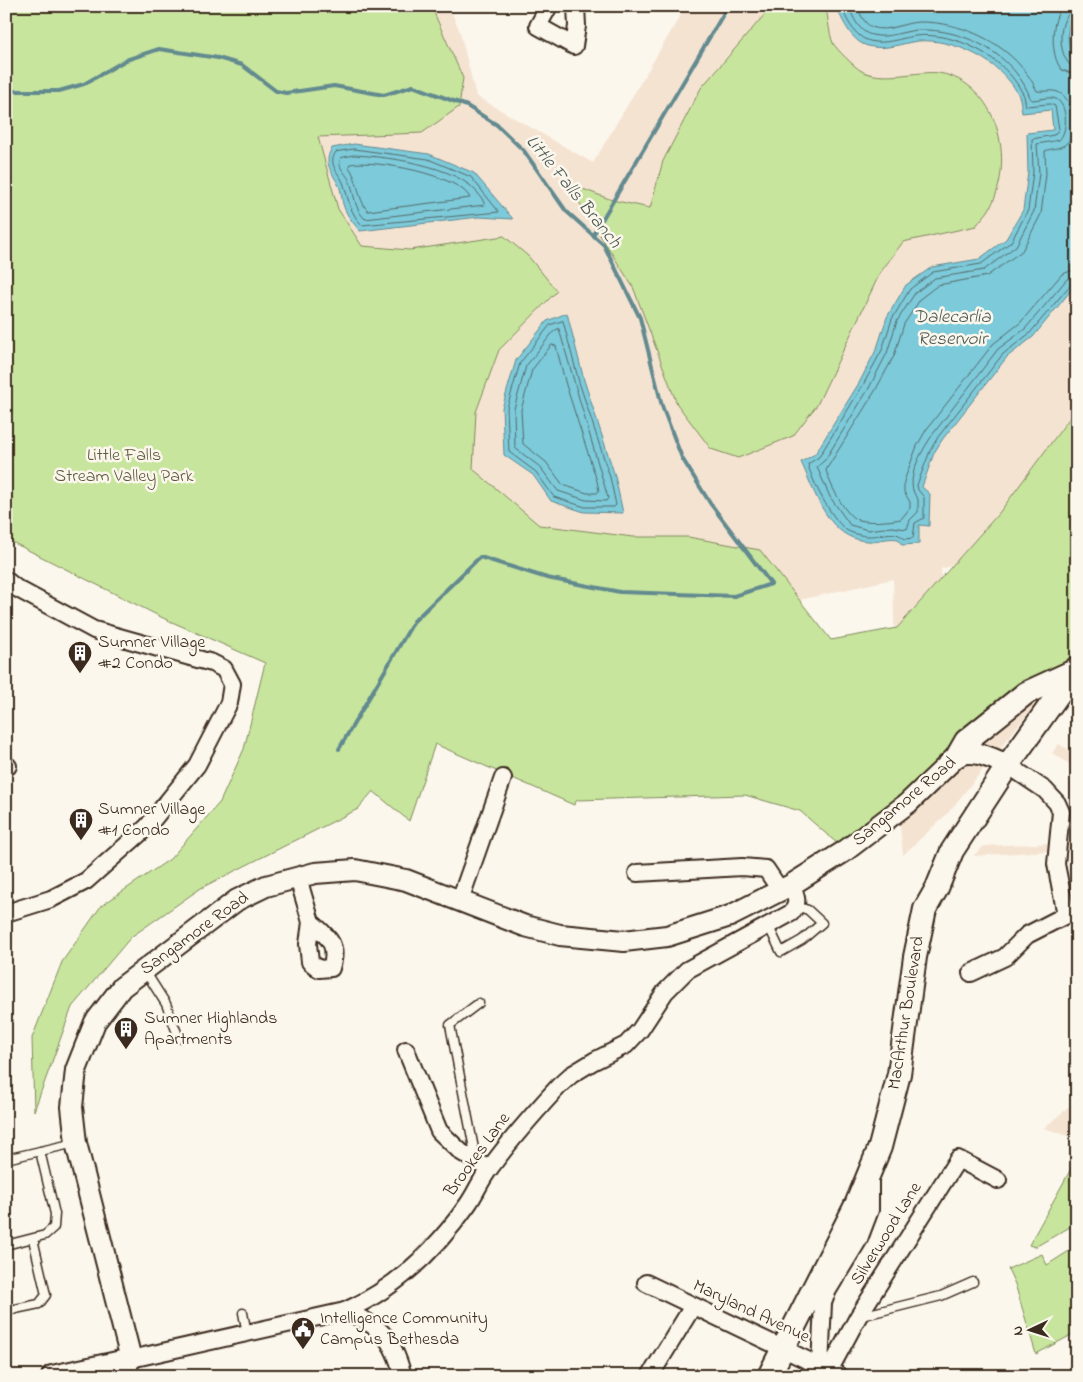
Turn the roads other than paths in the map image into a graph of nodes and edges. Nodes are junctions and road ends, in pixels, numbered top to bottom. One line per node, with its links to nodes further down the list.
1 (549, 6): 2 (street)
2 (576, 6)
3 (6, 580): 13 (street)
4 (1076, 670): 5 (main road); 6 (main road, MacArthur Boulevard)
5 (958, 755): 6 (street, Sangamore Road); 10 (street, Sangamore Road)
6 (1008, 766): 14 (street); 26 (main road, MacArthur Boulevard)
7 (503, 778): 11 (street)
8 (637, 873): 10 (street)
9 (298, 878): 11 (street, Sangamore Road); 15 (street); 17 (street, Sangamore Road)
10 (785, 888): 11 (street, Sangamore Road); 12 (street)
11 (460, 900)
12 (796, 906): 16 (street, Brookes Lane); 16 (lane)
13 (6, 913)
14 (1071, 915): 18 (street)
15 (312, 922)
16 (769, 927): 25 (street, Brookes Lane)
17 (144, 970): 20 (lane); 22 (street, Sangamore Road)
18 (971, 973)
19 (480, 1003): 25 (lane)
20 (179, 1038)
21 (406, 1050): 25 (street)
22 (76, 1143): 23 (lane); 39 (street, Sangamore Road)
23 (40, 1151): 24 (lane); 28 (lane)
24 (6, 1160)
25 (483, 1165): 34 (street, Brookes Lane)
26 (870, 1172): 38 (main road, MacArthur Boulevard); 40 (street)
27 (998, 1180): 36 (street, Silverwood Lane)
28 (33, 1239): 29 (lane); 33 (lane)
29 (6, 1245)
30 (973, 1282): 36 (lane)
31 (646, 1283): 32 (street, Maryland Avenue)
32 (693, 1306): 38 (street, Maryland Avenue); 43 (street)
33 (6, 1311)
34 (346, 1311): 37 (street, Brookes Lane); 42 (street)
35 (243, 1313): 37 (lane)
36 (858, 1317): 40 (street, Silverwood Lane)
37 (247, 1333): 39 (street, Brookes Lane)
38 (782, 1348): 40 (street, Maryland Avenue); 44 (main road, MacArthur Boulevard)
39 (133, 1367): 41 (street)
40 (830, 1371)
41 (52, 1376)
42 (402, 1376)
43 (650, 1376)
44 (769, 1376)

